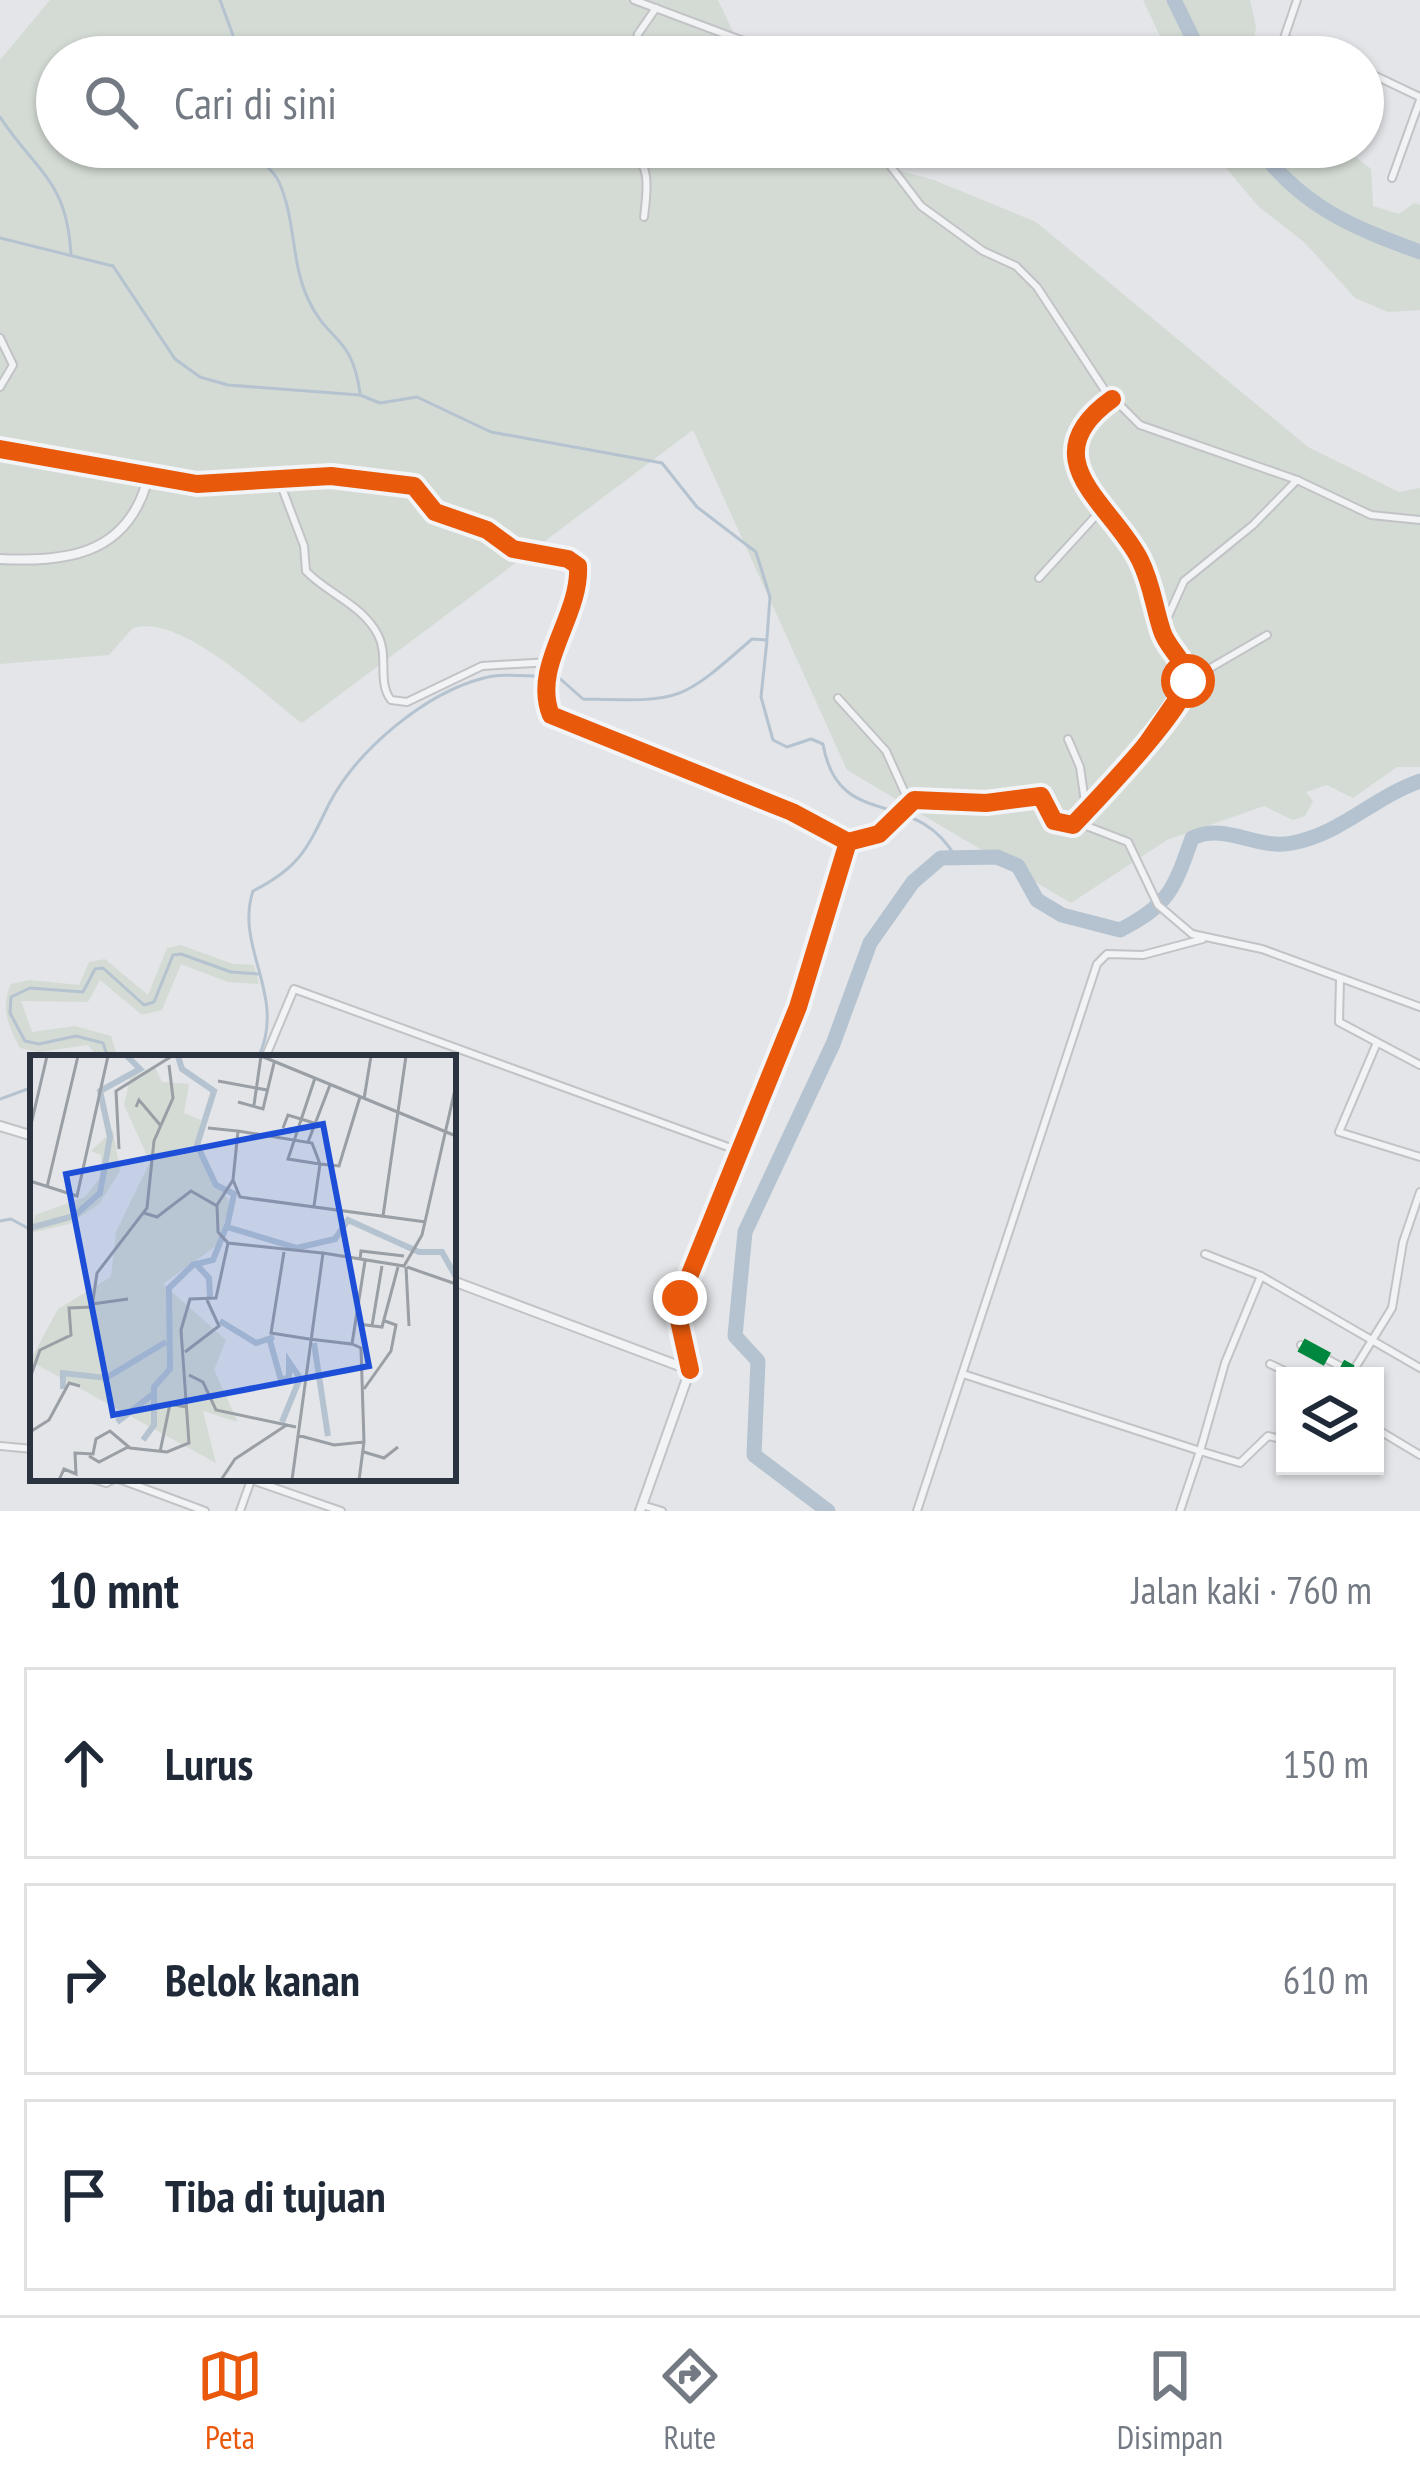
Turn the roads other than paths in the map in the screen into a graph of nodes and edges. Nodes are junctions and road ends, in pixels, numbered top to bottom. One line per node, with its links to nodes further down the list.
1 (634, 0): 3 (street)
2 (1297, 0): 6 (street)
3 (656, 8): 4 (street); 5 (street)
4 (637, 36)
5 (730, 36)
6 (1285, 36)
7 (1384, 81): 8 (street)
8 (1420, 99): 11 (street)
9 (645, 168): 12 (street)
10 (892, 168): 15 (street)
11 (1392, 178)
12 (644, 218)
13 (0, 338): 14 (street)
14 (0, 387)
15 (1112, 399): 19 (street); 20 (street)
16 (0, 449): 17 (street)
17 (146, 478): 18 (street); 22 (street)
18 (279, 480): 26 (street); 26 (street)
19 (1297, 480): 21 (street); 24 (street)
20 (1102, 509): 23 (street); 24 (street)
21 (1420, 520)
22 (0, 559)
23 (1039, 578)
24 (1162, 632): 27 (street)
25 (1267, 635): 27 (street)
26 (550, 671): 33 (street)
27 (1188, 681): 31 (street)
28 (838, 698): 30 (street)
29 (1068, 739): 31 (street)
30 (907, 805): 32 (street); 33 (street)
31 (1086, 812): 32 (street)
32 (1076, 822): 34 (street)
33 (848, 842): 42 (street)
34 (1203, 939): 35 (street); 56 (street)
35 (1340, 979): 36 (street); 37 (street)
36 (1420, 1007)
37 (1376, 1045): 39 (street); 43 (street)
38 (266, 1055): 42 (street)
39 (1420, 1065)
40 (0, 1126): 41 (street)
41 (30, 1135)
42 (739, 1150): 55 (street)
43 (1420, 1157)
44 (1420, 1192): 48 (street)
45 (1205, 1254): 46 (street)
46 (1262, 1276): 48 (street); 61 (street)
47 (456, 1282): 55 (street)
48 (1368, 1340): 53 (street); 54 (street)
49 (1301, 1345): 52 (street)
50 (1270, 1364): 51 (street)
51 (1276, 1367)
52 (1339, 1367)
53 (1354, 1367)
54 (1420, 1368)
55 (690, 1370): 66 (street)
56 (964, 1374): 61 (street); 71 (street)
57 (1384, 1433): 62 (street)
58 (1276, 1437): 61 (street)
59 (0, 1446): 60 (street)
60 (30, 1449)
61 (1200, 1451): 72 (street)
62 (1420, 1455)
63 (124, 1481): 67 (street)
64 (248, 1481): 68 (street)
65 (255, 1481): 69 (street)
66 (641, 1508): 70 (street)
67 (205, 1511)
68 (240, 1511)
69 (340, 1511)
70 (662, 1511)
71 (917, 1511)
72 (1180, 1511)

